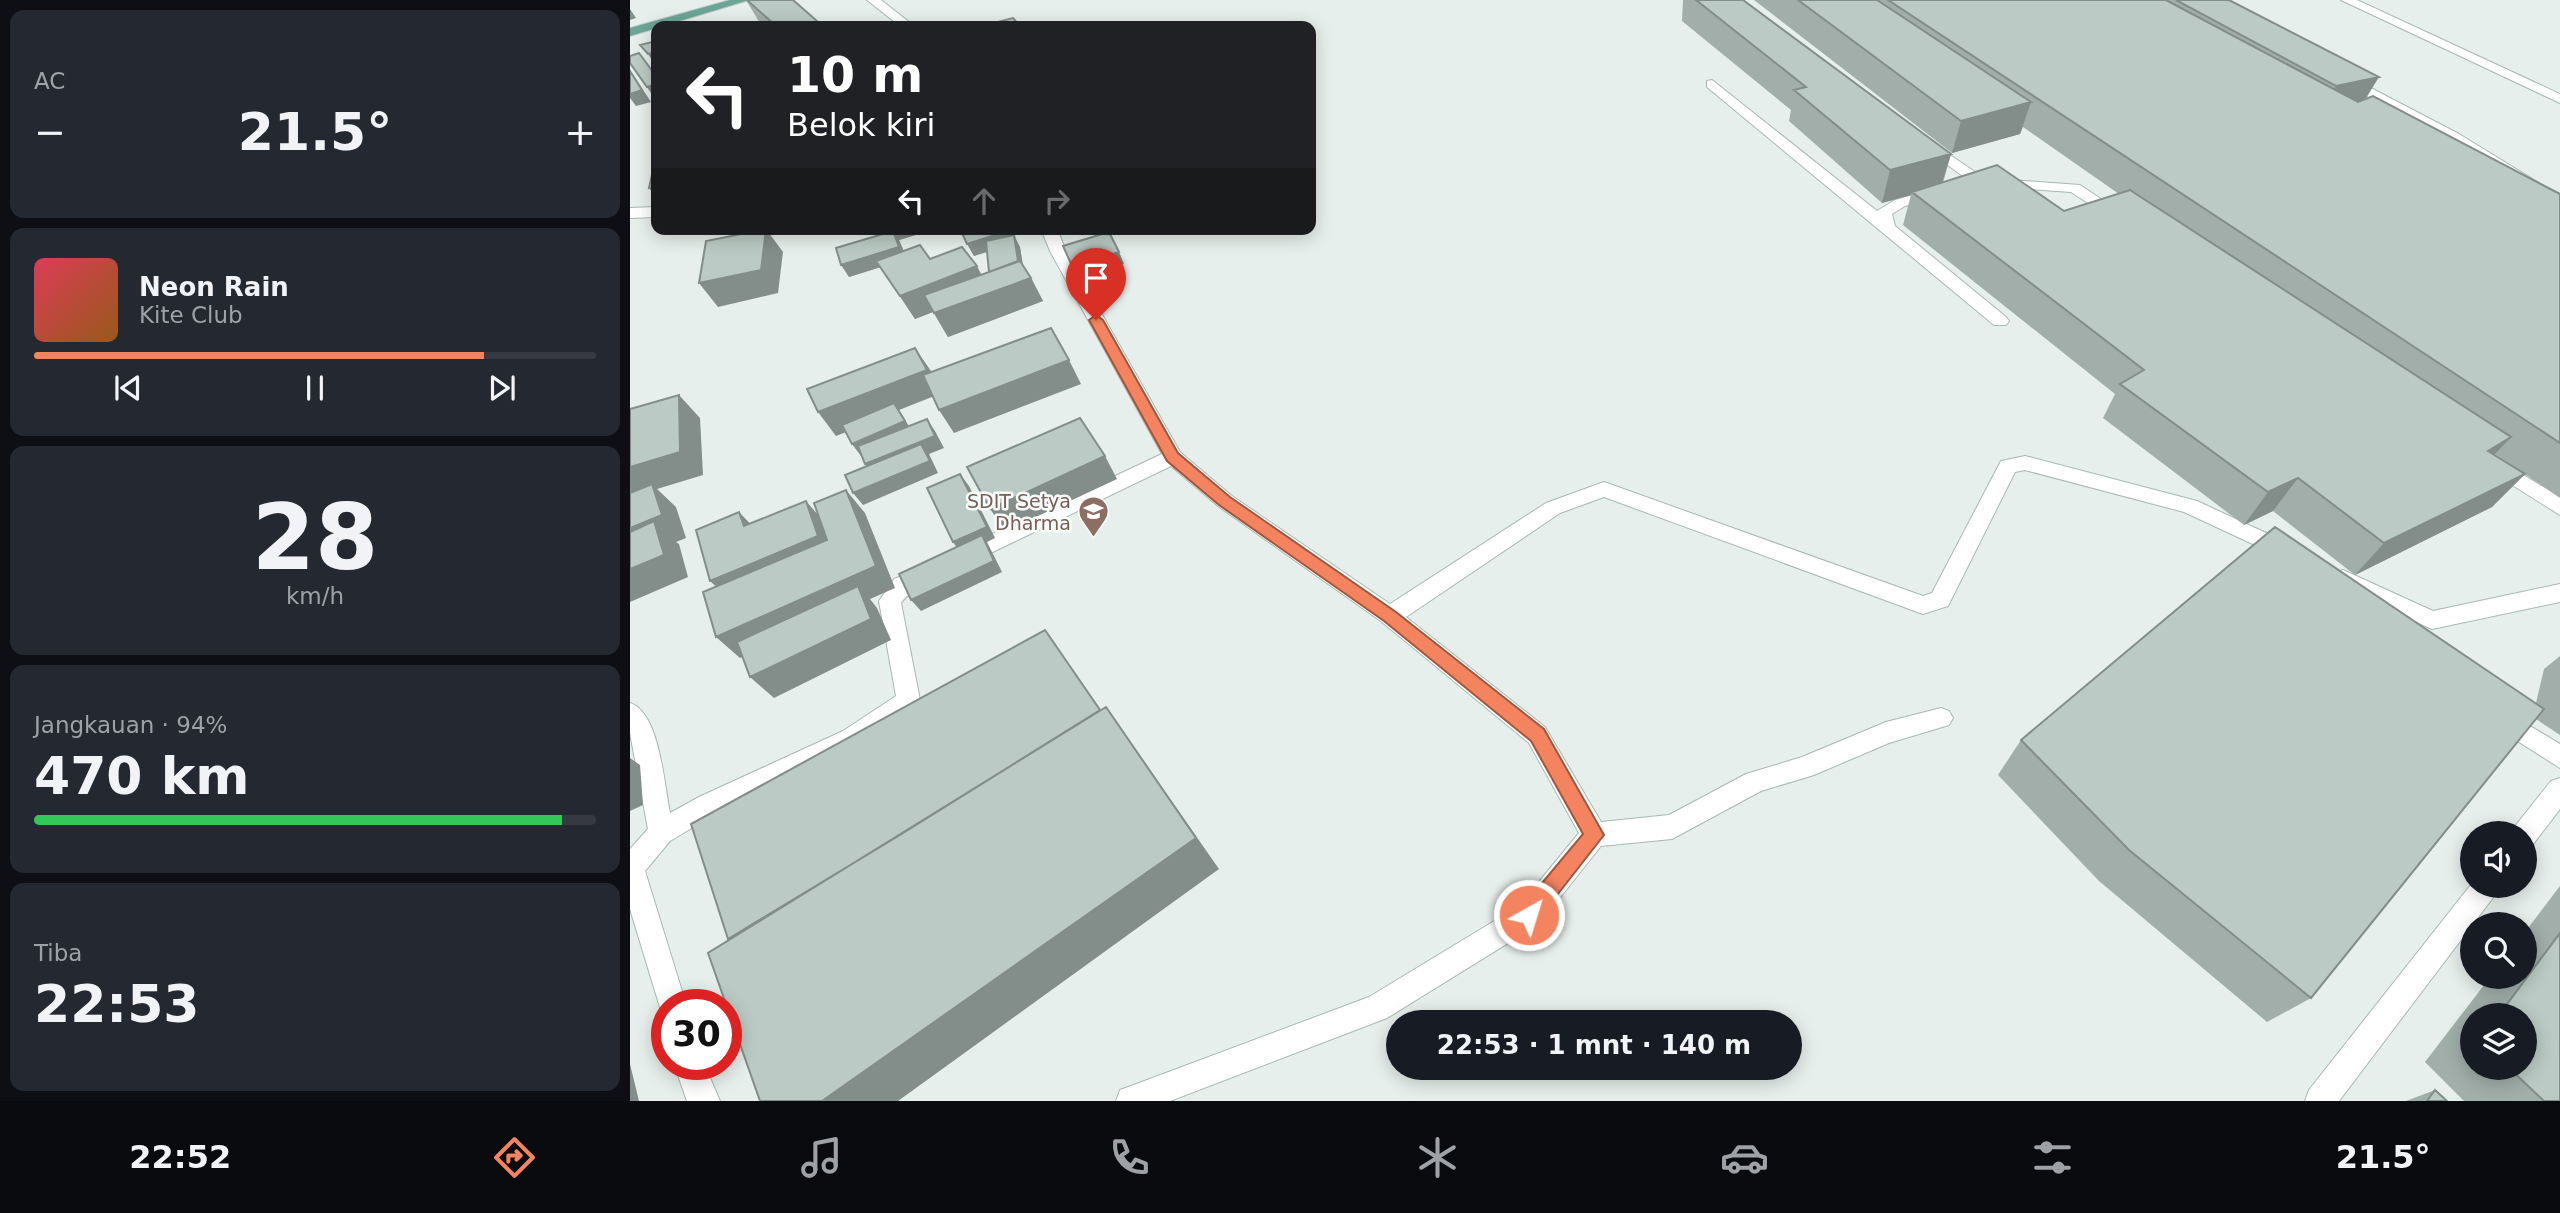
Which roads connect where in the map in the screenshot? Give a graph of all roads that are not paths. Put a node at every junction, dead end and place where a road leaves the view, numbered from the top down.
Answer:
1 (743, 0) edge
2 (873, 0) edge
3 (2347, 0) edge
4 (669, 21) edge
5 (901, 21) edge
6 (651, 26) edge
7 (630, 32) edge
8 (2332, 72) edge
9 (1712, 84) dead end
10 (2560, 99) edge
11 (1915, 134) edge
12 (1980, 182) junction
13 (2560, 203) edge
14 (651, 212) edge
15 (630, 213) edge
16 (2133, 226) edge
17 (1888, 228) junction
18 (1051, 235) edge
19 (2000, 321) dead end
20 (2479, 454) edge
21 (1173, 457) junction
22 (2560, 507) edge
23 (2299, 558) edge
24 (2323, 569) edge
25 (2560, 593) edge
26 (1390, 616) junction
27 (2479, 704) edge
28 (630, 713) edge
29 (1941, 718) dead end
30 (2560, 757) edge
31 (2560, 789) edge
32 (2535, 821) edge
33 (661, 832) junction
34 (1594, 835) junction
35 (2477, 898) edge
36 (667, 989) edge
37 (694, 1080) edge
38 (705, 1101) edge
39 (1131, 1101) edge
40 (2320, 1101) edge

1 - 4 main road
2 - 5 street
3 - 10 street
6 - 7 main road
8 - 13 street
9 - 17 street
11 - 12 street
12 - 16 street
12 - 17 street
14 - 15 street
17 - 19 street
18 - 21 street
20 - 22 street
21 - 26 street
21 - 33 street
23 - 26 street
24 - 25 street
26 - 34 street
27 - 30 street
28 - 33 street
29 - 34 street
31 - 32 street
33 - 36 street
34 - 39 street
35 - 40 street
37 - 38 street

